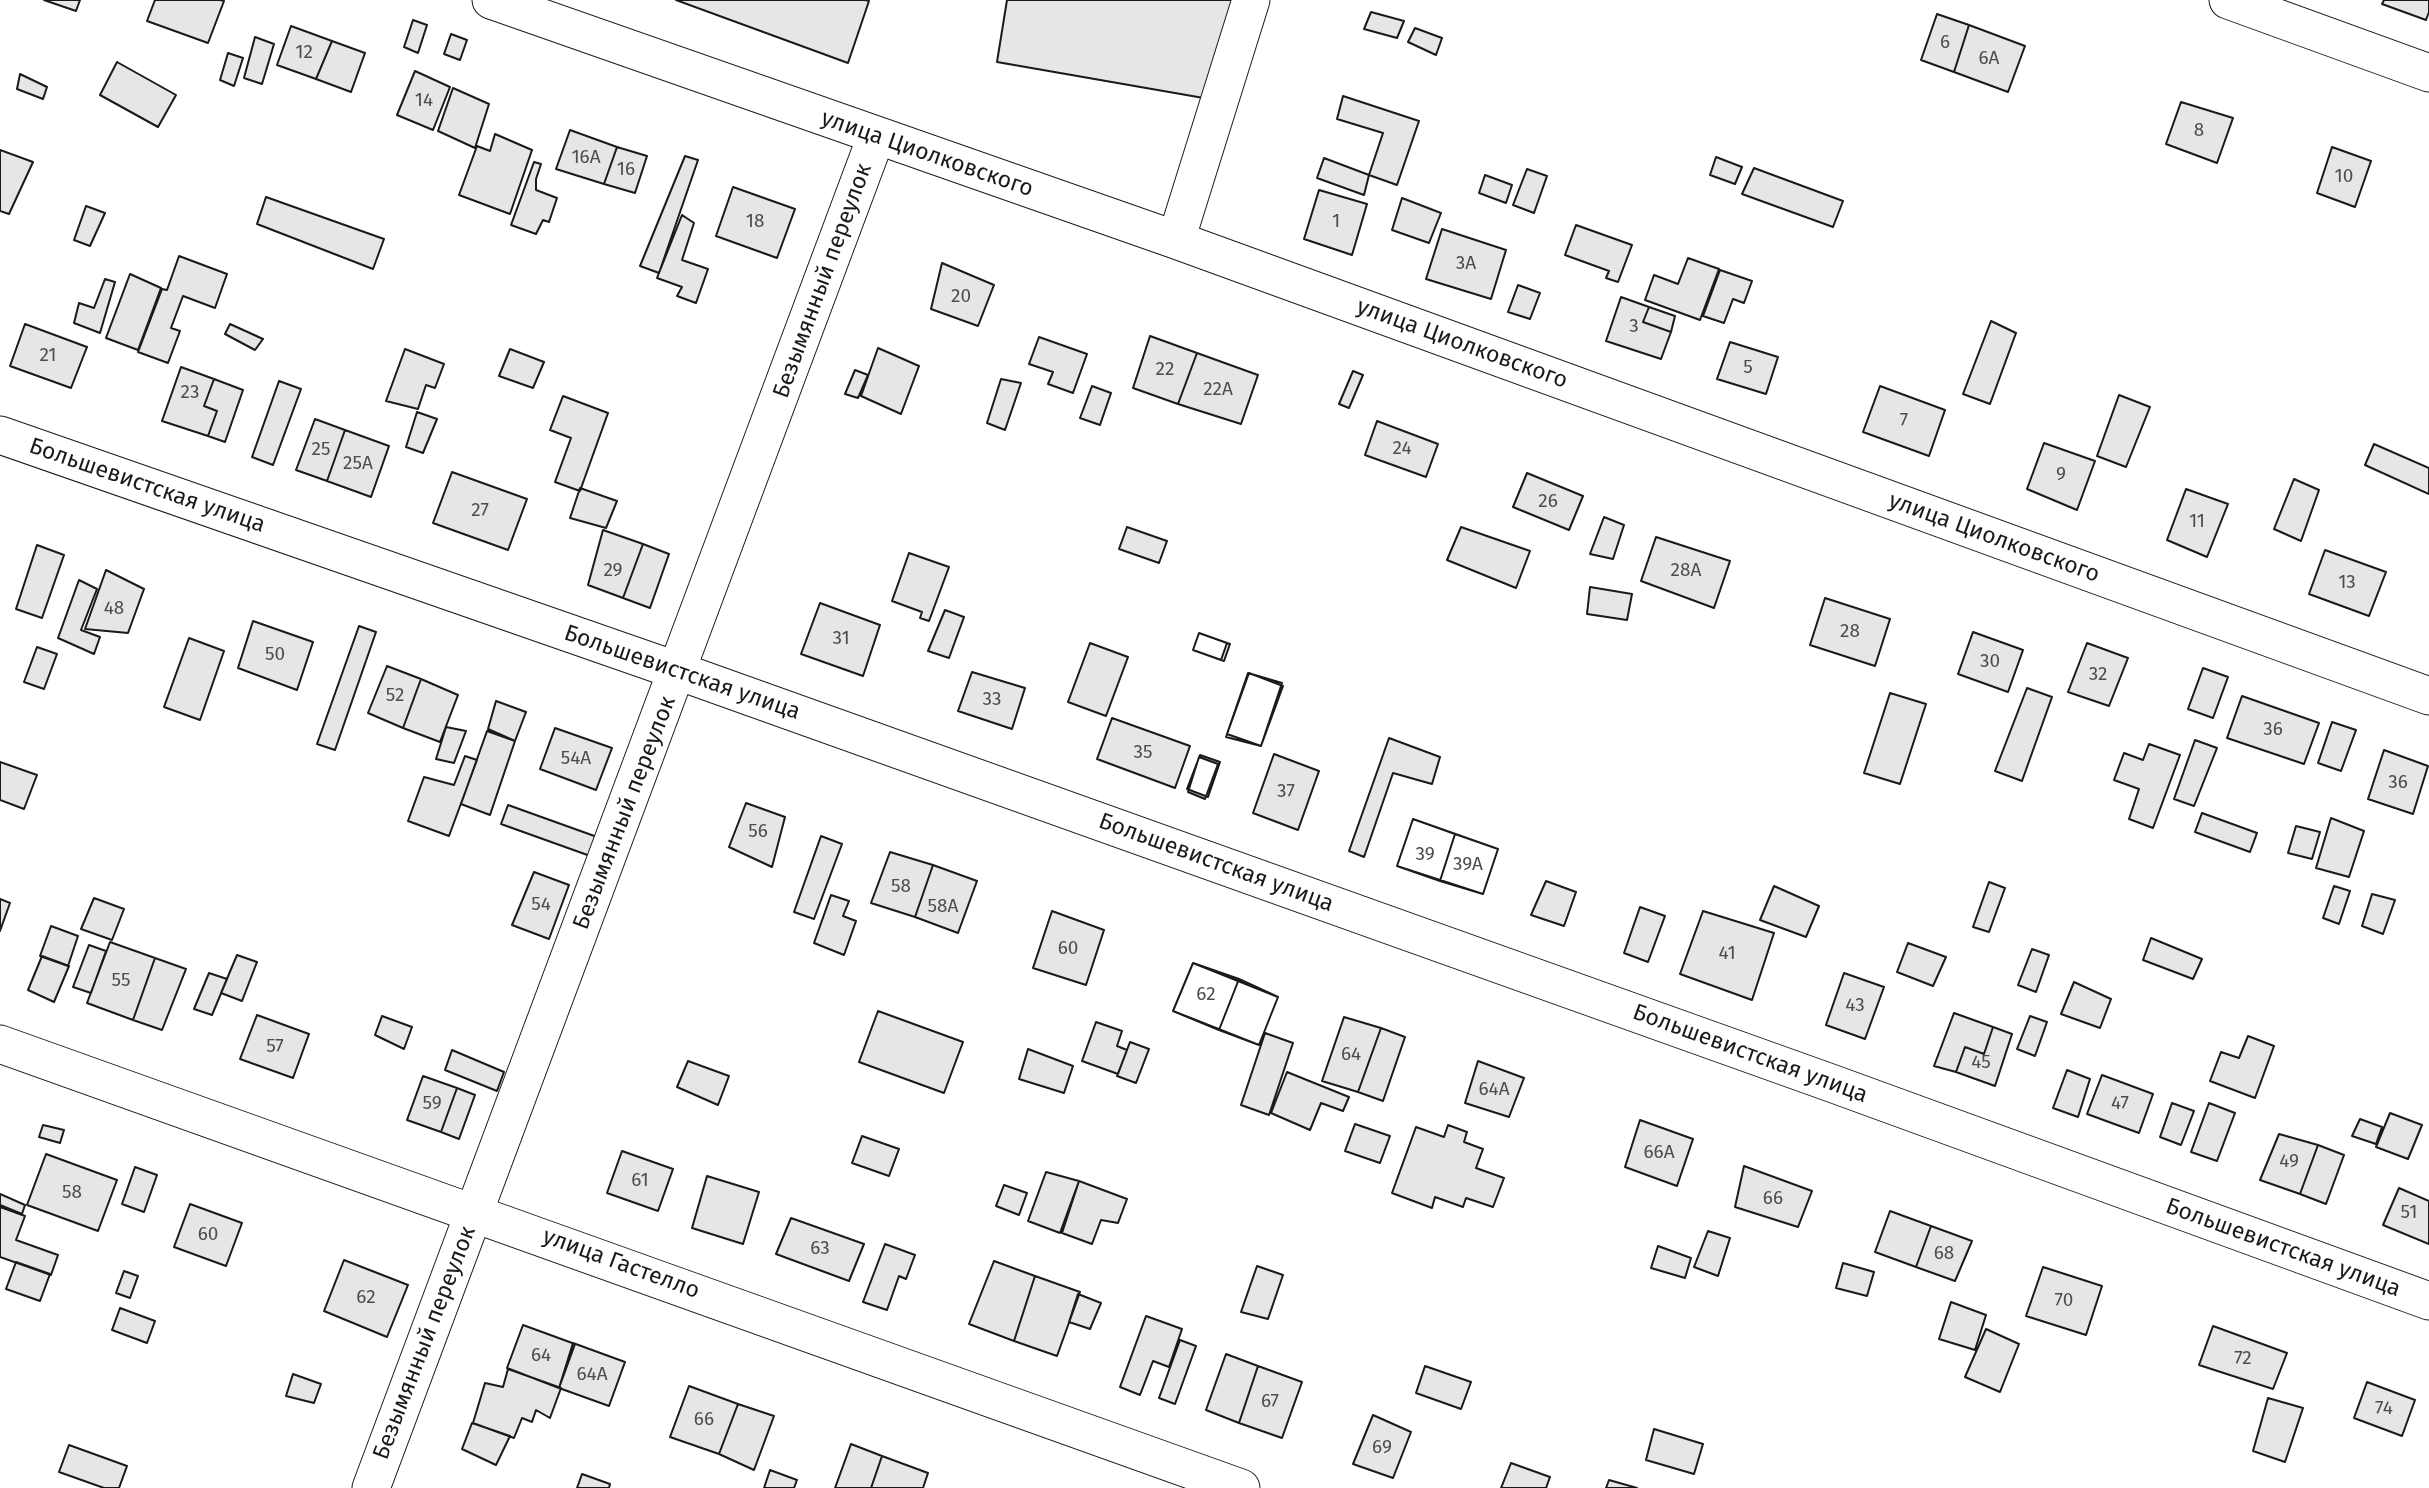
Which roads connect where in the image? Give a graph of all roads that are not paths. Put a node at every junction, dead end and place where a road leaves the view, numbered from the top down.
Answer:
1 (491, 0) edge
2 (1251, 0) edge
3 (2228, 0) edge
4 (2429, 73) edge
5 (876, 137) junction
6 (1176, 240) junction
7 (0, 435) edge
8 (678, 671) junction
9 (2429, 696) edge
10 (0, 1044) edge
11 (474, 1212) junction
12 (2429, 1301) edge
13 (371, 1488) edge
14 (1241, 1488) edge

1 - 5 street, улица Циолковского
2 - 6 street
3 - 4 street
5 - 6 street, улица Циолковского
5 - 8 street, Безымянный переулок
6 - 9 street, улица Циолковского
7 - 8 street, Большевистская улица
8 - 11 street, Безымянный переулок
8 - 12 street, Большевистская улица
10 - 11 street, улица Гастелло
11 - 13 street, Безымянный переулок
11 - 14 street, улица Гастелло

